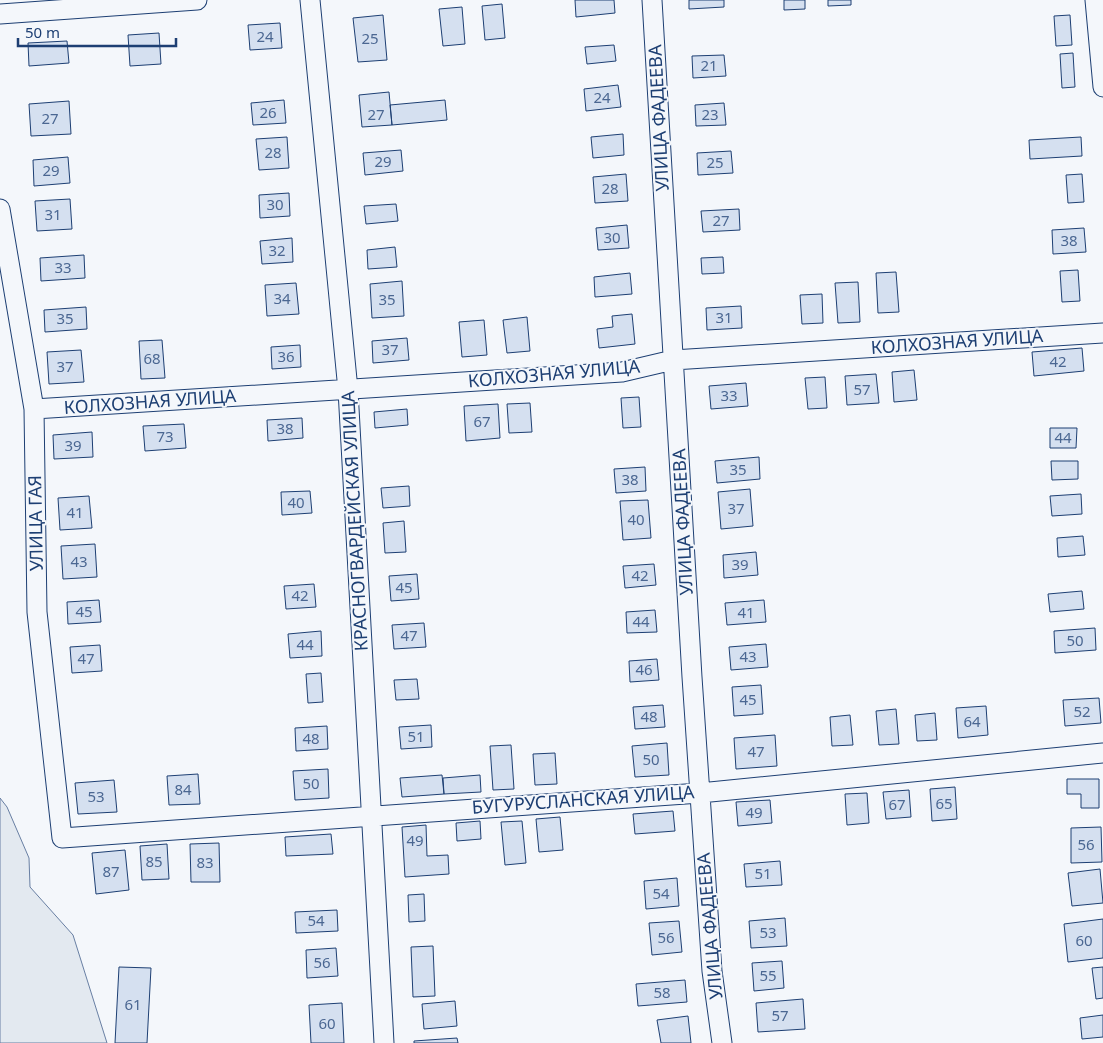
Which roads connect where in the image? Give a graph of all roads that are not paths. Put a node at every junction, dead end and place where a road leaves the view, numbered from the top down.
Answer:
1 (197, 0) edge
2 (310, 0) edge
3 (652, 0) edge
4 (1095, 0) edge
5 (0, 14) edge
6 (1103, 87) edge
7 (0, 209) edge
8 (1103, 333) edge
9 (673, 360) junction
10 (348, 390) junction
11 (34, 409) junction
12 (1103, 753) edge
13 (700, 792) junction
14 (371, 815) junction
15 (62, 838) joint
16 (384, 1043) edge
17 (722, 1043) edge

1 - 5 street
2 - 10 street, КРАСНОГВАРДЕЙСКАЯ УЛИЦА
3 - 9 street, УЛИЦА ФАДЕЕВА
4 - 6 street
7 - 11 street, УЛИЦА ГАЯ
8 - 9 street, КОЛХОЗНАЯ УЛИЦА
9 - 10 street, КОЛХОЗНАЯ УЛИЦА
9 - 13 street, УЛИЦА ФАДЕЕВА
10 - 11 street, КОЛХОЗНАЯ УЛИЦА
10 - 14 street, КРАСНОГВАРДЕЙСКАЯ УЛИЦА
11 - 15 street, УЛИЦА ГАЯ
12 - 13 street, БУГУРУСЛАНСКАЯ УЛИЦА
13 - 14 street, БУГУРУСЛАНСКАЯ УЛИЦА
13 - 17 street, УЛИЦА ФАДЕЕВА
14 - 15 street, БУГУРУСЛАНСКАЯ УЛИЦА
14 - 16 street, КРАСНОГВАРДЕЙСКАЯ УЛИЦА

